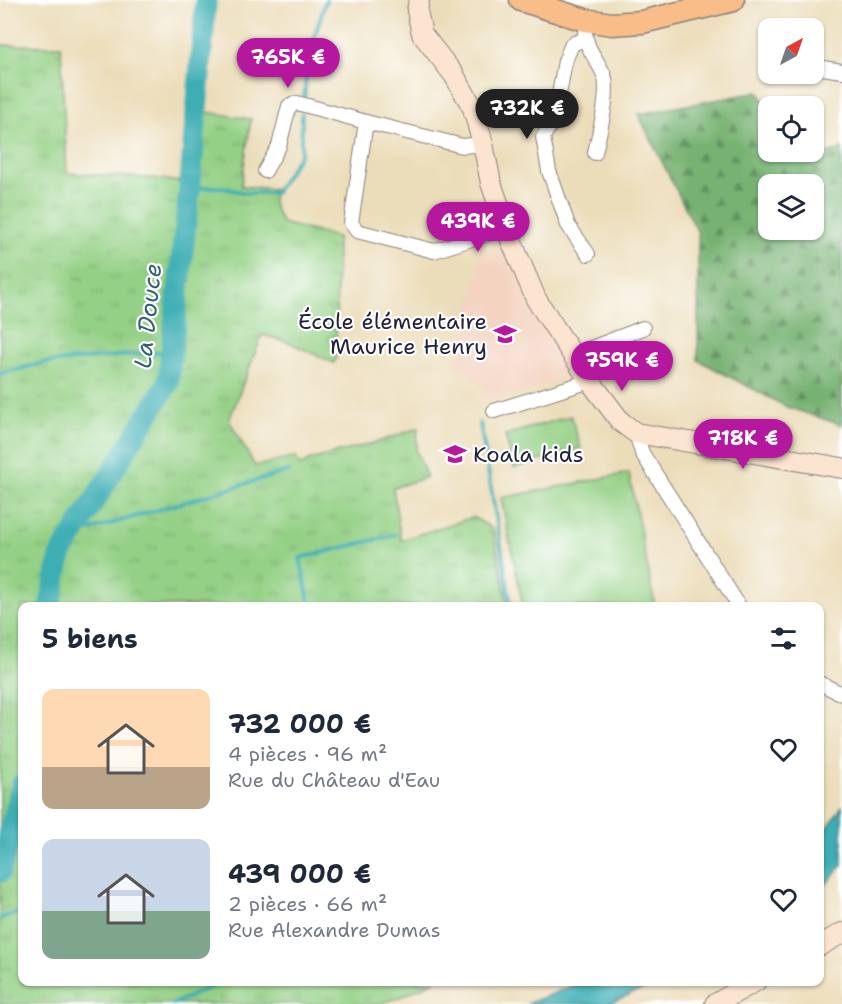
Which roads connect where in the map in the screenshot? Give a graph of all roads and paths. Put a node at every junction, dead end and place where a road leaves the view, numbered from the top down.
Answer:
1 (419, 0) edge
2 (521, 0) edge
3 (733, 0) edge
4 (585, 29) junction
5 (824, 68) edge
6 (842, 71) edge
7 (366, 122) junction
8 (483, 144) junction
9 (595, 153) dead end
10 (265, 171) dead end
11 (506, 228) junction
12 (588, 254) dead end
13 (643, 328) dead end
14 (573, 355) junction
15 (590, 381) junction
16 (494, 411) dead end
17 (643, 435) junction
18 (842, 468) edge
19 (736, 602) edge
20 (824, 685) edge
21 (842, 694) edge
22 (842, 933) edge
23 (824, 943) edge
24 (747, 986) edge
25 (715, 1004) edge

1 - 8 street
2 - 4 main road
3 - 4 main road
4 - 9 street
4 - 12 street
5 - 6 street
7 - 8 street
7 - 10 street
7 - 11 street
8 - 11 street
11 - 14 street
13 - 14 street
14 - 15 street
15 - 16 street
15 - 17 street
17 - 18 street
17 - 19 street
20 - 21 street
22 - 23 street
24 - 25 street

